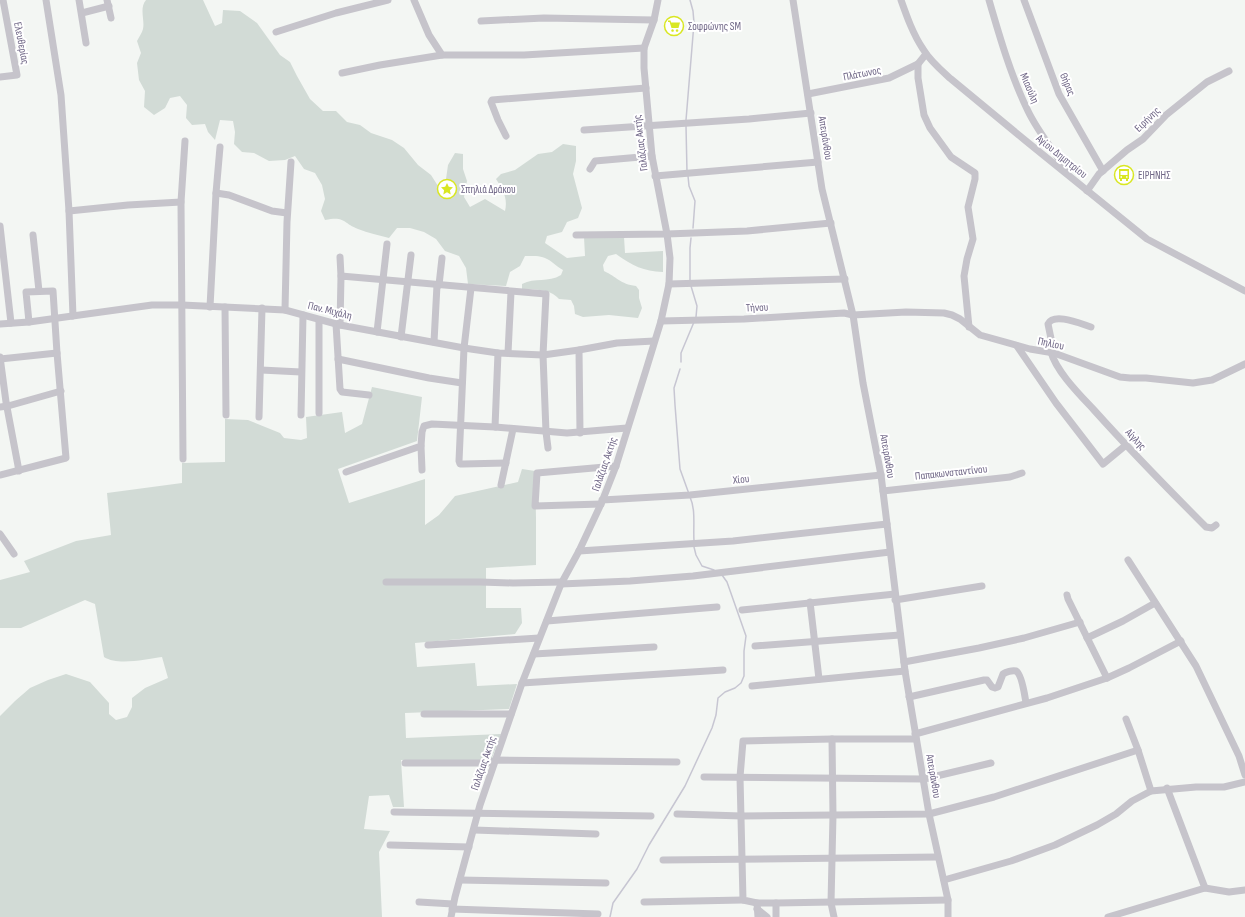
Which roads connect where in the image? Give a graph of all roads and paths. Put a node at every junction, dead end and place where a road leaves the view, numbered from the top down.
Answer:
1 (3, 0) edge
2 (46, 0) edge
3 (79, 0) edge
4 (388, 0) edge
5 (414, 0) edge
6 (658, 0) edge
7 (793, 0) edge
8 (901, 0) edge
9 (989, 0) edge
10 (1024, 0) edge
11 (108, 3) edge
12 (82, 13) junction
13 (111, 18) dead end
14 (654, 20) junction
15 (482, 21) dead end
16 (4, 23) edge
17 (276, 32) dead end
18 (86, 43) dead end
19 (644, 48) junction
20 (926, 54) junction
21 (442, 55) junction
22 (918, 64) junction
23 (1229, 71) dead end
24 (342, 73) dead end
25 (0, 77) edge
26 (646, 88) junction
27 (808, 94) junction
28 (811, 113) junction
29 (648, 125) junction
30 (584, 130) dead end
31 (506, 136) dead end
32 (185, 141) dead end
33 (220, 147) dead end
34 (652, 156) junction
35 (291, 162) dead end
36 (818, 162) junction
37 (590, 169) dead end
38 (1103, 171) junction
39 (655, 176) junction
40 (1070, 176) junction
41 (1087, 191) junction
42 (216, 193) junction
43 (181, 202) junction
44 (69, 211) junction
45 (287, 213) junction
46 (831, 223) junction
47 (0, 226) edge
48 (667, 234) junction
49 (33, 235) dead end
50 (576, 235) dead end
51 (387, 244) dead end
52 (410, 255) dead end
53 (340, 257) dead end
54 (442, 258) dead end
55 (341, 276) junction
56 (845, 279) junction
57 (383, 280) junction
58 (408, 281) junction
59 (669, 284) junction
60 (1245, 284) edge
61 (438, 285) junction
62 (471, 288) junction
63 (1242, 290) edge
64 (39, 291) junction
65 (511, 292) junction
66 (182, 305) junction
67 (210, 306) junction
68 (225, 307) junction
69 (262, 308) junction
70 (285, 310) junction
71 (303, 315) junction
72 (853, 315) junction
73 (73, 316) junction
74 (55, 319) junction
75 (319, 320) junction
76 (661, 321) junction
77 (29, 322) junction
78 (0, 324) edge
79 (11, 324) junction
80 (338, 325) junction
81 (969, 326) junction
82 (1091, 327) dead end
83 (377, 332) junction
84 (401, 337) junction
85 (654, 341) junction
86 (434, 342) junction
87 (1017, 346) junction
88 (464, 348) junction
89 (579, 350) junction
90 (1052, 352) junction
91 (57, 353) junction
92 (498, 353) junction
93 (508, 354) junction
94 (544, 355) junction
95 (0, 358) edge
96 (338, 359) junction
97 (1245, 364) edge
98 (260, 370) junction
99 (301, 372) junction
100 (462, 383) junction
101 (61, 391) junction
102 (369, 396) dead end
103 (4, 406) edge
104 (320, 413) dead end
105 (226, 415) dead end
106 (301, 415) dead end
107 (259, 417) dead end
108 (460, 426) junction
109 (495, 427) junction
110 (627, 428) junction
111 (513, 429) junction
112 (546, 432) junction
113 (580, 433) junction
114 (1126, 445) junction
115 (421, 446) junction
116 (548, 448) dead end
117 (183, 458) dead end
118 (506, 463) junction
119 (616, 466) junction
120 (422, 470) dead end
121 (19, 471) junction
122 (346, 472) dead end
123 (1022, 473) dead end
124 (0, 475) edge
125 (881, 475) junction
126 (502, 485) dead end
127 (883, 491) junction
128 (602, 502) junction
129 (887, 524) junction
130 (1216, 525) dead end
131 (0, 534) edge
132 (579, 551) junction
133 (890, 552) junction
134 (14, 554) dead end
135 (1128, 560) dead end
136 (386, 582) dead end
137 (561, 583) junction
138 (982, 586) dead end
139 (1067, 595) dead end
140 (895, 597) junction
141 (810, 602) junction
142 (1155, 602) junction
143 (717, 607) dead end
144 (742, 610) dead end
145 (547, 621) junction
146 (1080, 622) junction
147 (900, 635) junction
148 (539, 638) junction
149 (1087, 638) junction
150 (814, 641) junction
151 (1181, 641) junction
152 (428, 645) dead end
153 (755, 646) dead end
154 (654, 647) dead end
155 (534, 654) junction
156 (904, 662) junction
157 (723, 670) dead end
158 (905, 671) junction
159 (819, 678) junction
160 (1107, 678) junction
161 (522, 683) junction
162 (752, 686) dead end
163 (909, 697) junction
164 (1026, 703) junction
165 (424, 714) dead end
166 (511, 714) junction
167 (1126, 719) dead end
168 (916, 737) junction
169 (832, 739) junction
170 (1138, 750) junction
171 (496, 760) junction
172 (677, 762) dead end
173 (405, 763) dead end
174 (991, 763) dead end
175 (1245, 775) edge
176 (704, 777) dead end
177 (740, 777) junction
178 (832, 778) junction
179 (924, 779) junction
180 (1245, 782) edge
181 (1167, 788) junction
182 (1151, 791) junction
183 (394, 812) dead end
184 (478, 812) junction
185 (676, 814) dead end
186 (929, 814) junction
187 (833, 815) junction
188 (651, 816) dead end
189 (742, 816) junction
190 (474, 830) junction
191 (596, 834) dead end
192 (390, 845) dead end
193 (469, 847) junction
194 (938, 857) junction
195 (742, 858) junction
196 (832, 859) junction
197 (663, 860) dead end
198 (460, 880) junction
199 (944, 880) junction
200 (606, 883) dead end
201 (1205, 888) junction
202 (1245, 890) edge
203 (743, 900) junction
204 (948, 900) junction
205 (419, 902) dead end
206 (644, 902) dead end
207 (776, 903) junction
208 (832, 903) junction
209 (453, 906) junction
210 (757, 910) edge
211 (598, 914) dead end
212 (451, 917) edge
213 (767, 917) edge
214 (776, 917) edge
215 (834, 917) edge
216 (948, 917) edge
217 (1108, 917) edge

1 - 16 street, Ελευθερίας
2 - 44 street
3 - 12 street
4 - 17 street
5 - 21 street
6 - 14 street, Γαλάζιας Ακτής
7 - 27 street, Απειράνθου
8 - 20 street, Αγίου Δημητρίου
9 - 40 street, Μιαούλη
10 - 38 street, Θήρας
11 - 12 street
11 - 13 street
12 - 18 street
14 - 15 street
14 - 19 street, Γαλάζιας Ακτής
16 - 25 street, Ελευθερίας
19 - 21 street
19 - 26 street, Γαλάζιας Ακτής
20 - 22 street
20 - 40 street, Αγίου Δημητρίου
21 - 24 street
22 - 27 street, Πλάτωνος
22 - 81 street
23 - 38 street, Ειρήνης
26 - 29 street, Γαλάζιας Ακτής
26 - 31 street
27 - 28 street, Απειράνθου
28 - 29 street
28 - 36 street, Απειράνθου
29 - 30 street
29 - 34 street, Γαλάζιας Ακτής
32 - 43 street
33 - 42 street
34 - 37 street
34 - 39 street, Γαλάζιας Ακτής
35 - 45 street
36 - 39 street
36 - 46 street, Απειράνθου
38 - 41 street, Ειρήνης
39 - 48 street, Γαλάζιας Ακτής
40 - 41 street, Αγίου Δημητρίου
41 - 63 street, Αγίου Δημητρίου
42 - 45 street
42 - 67 street
43 - 44 street
43 - 66 street
44 - 73 street
45 - 70 street
46 - 48 street
46 - 56 street, Απειράνθου
47 - 79 street
48 - 50 street
48 - 59 street, Γαλάζιας Ακτής
49 - 64 street
51 - 57 street
52 - 58 street
53 - 55 street
54 - 61 street
55 - 57 street
55 - 80 street
56 - 59 street
56 - 72 street, Απειράνθου
57 - 58 street
57 - 83 street
58 - 61 street
58 - 84 street
59 - 76 street, Γαλάζιας Ακτής
60 - 63 street
61 - 62 street
61 - 86 street
62 - 65 street
62 - 88 street
64 - 74 street
64 - 77 street
65 - 93 street
65 - 94 street
66 - 67 street, Παν. Μιχάλη
66 - 73 street, Παν. Μιχάλη
66 - 117 street
67 - 68 street, Παν. Μιχάλη
68 - 69 street, Παν. Μιχάλη
68 - 105 street
69 - 70 street, Παν. Μιχάλη
69 - 98 street
70 - 71 street, Παν. Μιχάλη
71 - 75 street, Παν. Μιχάλη
71 - 99 street
72 - 76 street, Τήνου
72 - 81 street, Πηλίου
72 - 125 street, Απειράνθου
73 - 74 street, Παν. Μιχάλη
74 - 77 street, Παν. Μιχάλη
74 - 91 street
75 - 80 street, Παν. Μιχάλη
75 - 104 street
76 - 85 street, Γαλάζιας Ακτής
77 - 79 street, Παν. Μιχάλη
78 - 79 street, Παν. Μιχάλη
80 - 83 street, Παν. Μιχάλη
80 - 96 street
81 - 87 street, Πηλίου
82 - 90 street, Αίγλης
83 - 84 street, Παν. Μιχάλη
84 - 86 street, Παν. Μιχάλη
85 - 89 street, Παν. Μιχάλη
85 - 110 street, Γαλάζιας Ακτής
86 - 88 street, Παν. Μιχάλη
87 - 90 street, Πηλίου
87 - 114 street
88 - 92 street, Παν. Μιχάλη
88 - 100 street
89 - 94 street, Παν. Μιχάλη
89 - 113 street
90 - 97 street, Πηλίου
90 - 114 street, Αίγλης
91 - 95 street
91 - 101 street
92 - 93 street, Παν. Μιχάλη
92 - 109 street
93 - 94 street, Παν. Μιχάλη
94 - 112 street
95 - 103 street
96 - 100 street
96 - 102 street
98 - 99 street
98 - 107 street
99 - 106 street
100 - 108 street
101 - 103 street
101 - 121 street
103 - 121 street
108 - 109 street
108 - 115 street
108 - 118 street
109 - 111 street
110 - 113 street
110 - 119 street, Γαλάζιας Ακτής
111 - 112 street
111 - 118 street
112 - 113 street
112 - 116 street
114 - 130 street, Αίγλης
115 - 120 street
115 - 122 street
118 - 126 street
119 - 128 street, Γαλάζιας Ακτής
119 - 128 street, Χίου
121 - 124 street
123 - 127 street, Παπακωνσταντίνου
125 - 127 street, Απειράνθου
125 - 128 street, Χίου
127 - 129 street, Απειράνθου
128 - 132 street, Γαλάζιας Ακτής
129 - 132 street
129 - 133 street, Απειράνθου
131 - 134 street
132 - 137 street, Γαλάζιας Ακτής
133 - 137 street
133 - 140 street, Απειράνθου
135 - 142 street
136 - 137 street
137 - 145 street, Γαλάζιας Ακτής
138 - 140 street
139 - 146 street
140 - 141 street
140 - 147 street, Απειράνθου
141 - 144 street
141 - 150 street
142 - 149 street
142 - 151 street
143 - 145 street
145 - 148 street, Γαλάζιας Ακτής
146 - 149 street
146 - 156 street
147 - 150 street
147 - 156 street, Απειράνθου
148 - 152 street
148 - 155 street, Γαλάζιας Ακτής
149 - 160 street
150 - 153 street
150 - 159 street
151 - 160 street
151 - 175 street
154 - 155 street
155 - 161 street, Γαλάζιας Ακτής
156 - 158 street, Απειράνθου
157 - 161 street
158 - 159 street
158 - 163 street, Απειράνθου
159 - 162 street
160 - 164 street
161 - 166 street, Γαλάζιας Ακτής
163 - 164 street
163 - 168 street, Απειράνθου
164 - 168 street
165 - 166 street
166 - 171 street, Γαλάζιας Ακτής
167 - 170 street
168 - 169 street
168 - 179 street, Απειράνθου
169 - 177 street
169 - 178 street
170 - 182 street
170 - 186 street
171 - 172 street
171 - 173 street
171 - 184 street, Γαλάζιας Ακτής
174 - 179 street
176 - 177 street
177 - 178 street
177 - 189 street
178 - 179 street
178 - 187 street
179 - 186 street, Απειράνθου
180 - 181 street
181 - 182 street
181 - 201 street
182 - 199 street
183 - 184 street
184 - 188 street
184 - 190 street, Γαλάζιας Ακτής
185 - 189 street
186 - 187 street
186 - 194 street, Απειράνθου
187 - 189 street
187 - 196 street
189 - 195 street
190 - 191 street
190 - 193 street, Γαλάζιας Ακτής
192 - 193 street
193 - 198 street, Γαλάζιας Ακτής
194 - 196 street
194 - 199 street, Απειράνθου
195 - 196 street
195 - 197 street
195 - 203 street
196 - 208 street
198 - 200 street
198 - 209 street, Γαλάζιας Ακτής
199 - 204 street, Απειράνθου
201 - 202 street
201 - 217 street
203 - 206 street
203 - 210 street
204 - 208 street
204 - 216 street, Απειράνθου
205 - 209 street
207 - 208 street
207 - 210 street
207 - 214 street
208 - 215 street
209 - 211 street
209 - 212 street, Γαλάζιας Ακτής
210 - 213 street

